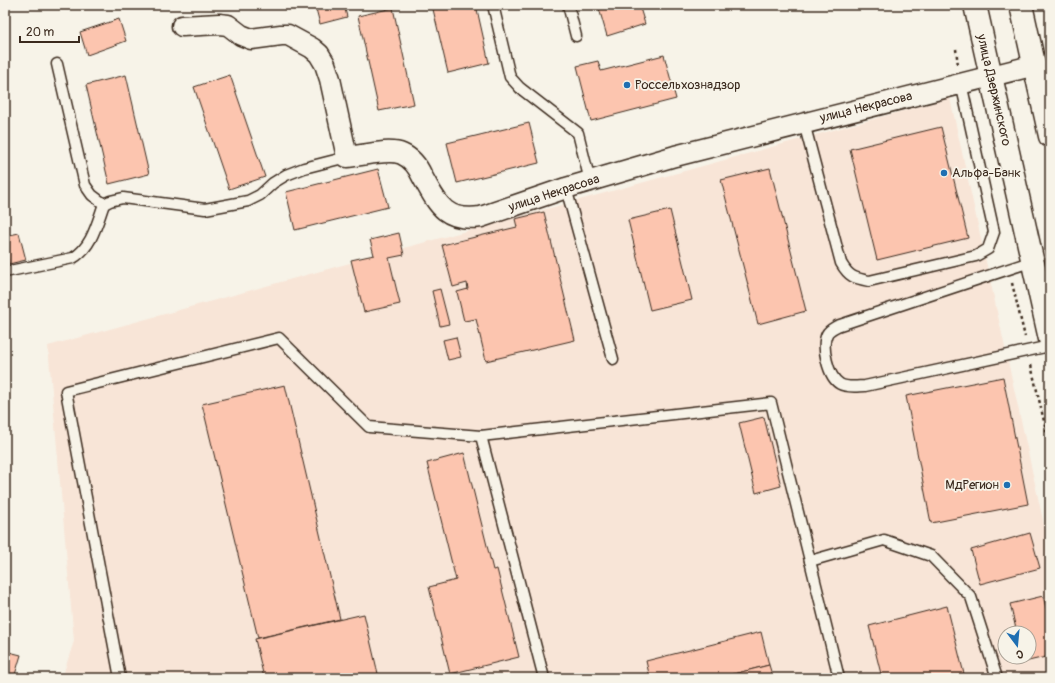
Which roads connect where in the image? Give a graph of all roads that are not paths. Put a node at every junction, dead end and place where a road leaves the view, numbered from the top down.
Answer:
1 (493, 5) edge
2 (568, 5) edge
3 (975, 5) edge
4 (1022, 5) edge
5 (182, 26) dead end
6 (576, 36) dead end
7 (57, 64) dead end
8 (1035, 65) junction
9 (991, 76) junction
10 (961, 83) junction
11 (804, 123) junction
12 (1050, 136) edge
13 (347, 157) junction
14 (590, 181) junction
15 (566, 188) junction
16 (104, 204) junction
17 (1033, 261) junction
18 (5, 272) edge
19 (1050, 339) edge
20 (1050, 346) edge
21 (613, 359) dead end
22 (481, 436) junction
23 (810, 561) junction
24 (120, 678) edge
25 (544, 678) edge
26 (839, 678) edge
27 (997, 678) edge

1 - 14 lane
2 - 6 lane
3 - 9 main road, улица Дзержинского
4 - 8 main road
5 - 13 street
7 - 16 lane
8 - 9 street, улица Некрасова
8 - 12 main road
9 - 10 street, улица Некрасова
9 - 17 main road, улица Дзержинского
10 - 11 street, улица Некрасова
10 - 11 lane
11 - 14 street, улица Некрасова
13 - 15 street, улица Некрасова
13 - 16 lane
14 - 15 street, улица Некрасова
15 - 21 lane
16 - 18 lane
17 - 19 main road, улица Дзержинского
17 - 20 lane
22 - 23 lane
22 - 24 lane
22 - 25 lane
23 - 26 lane
23 - 27 lane

